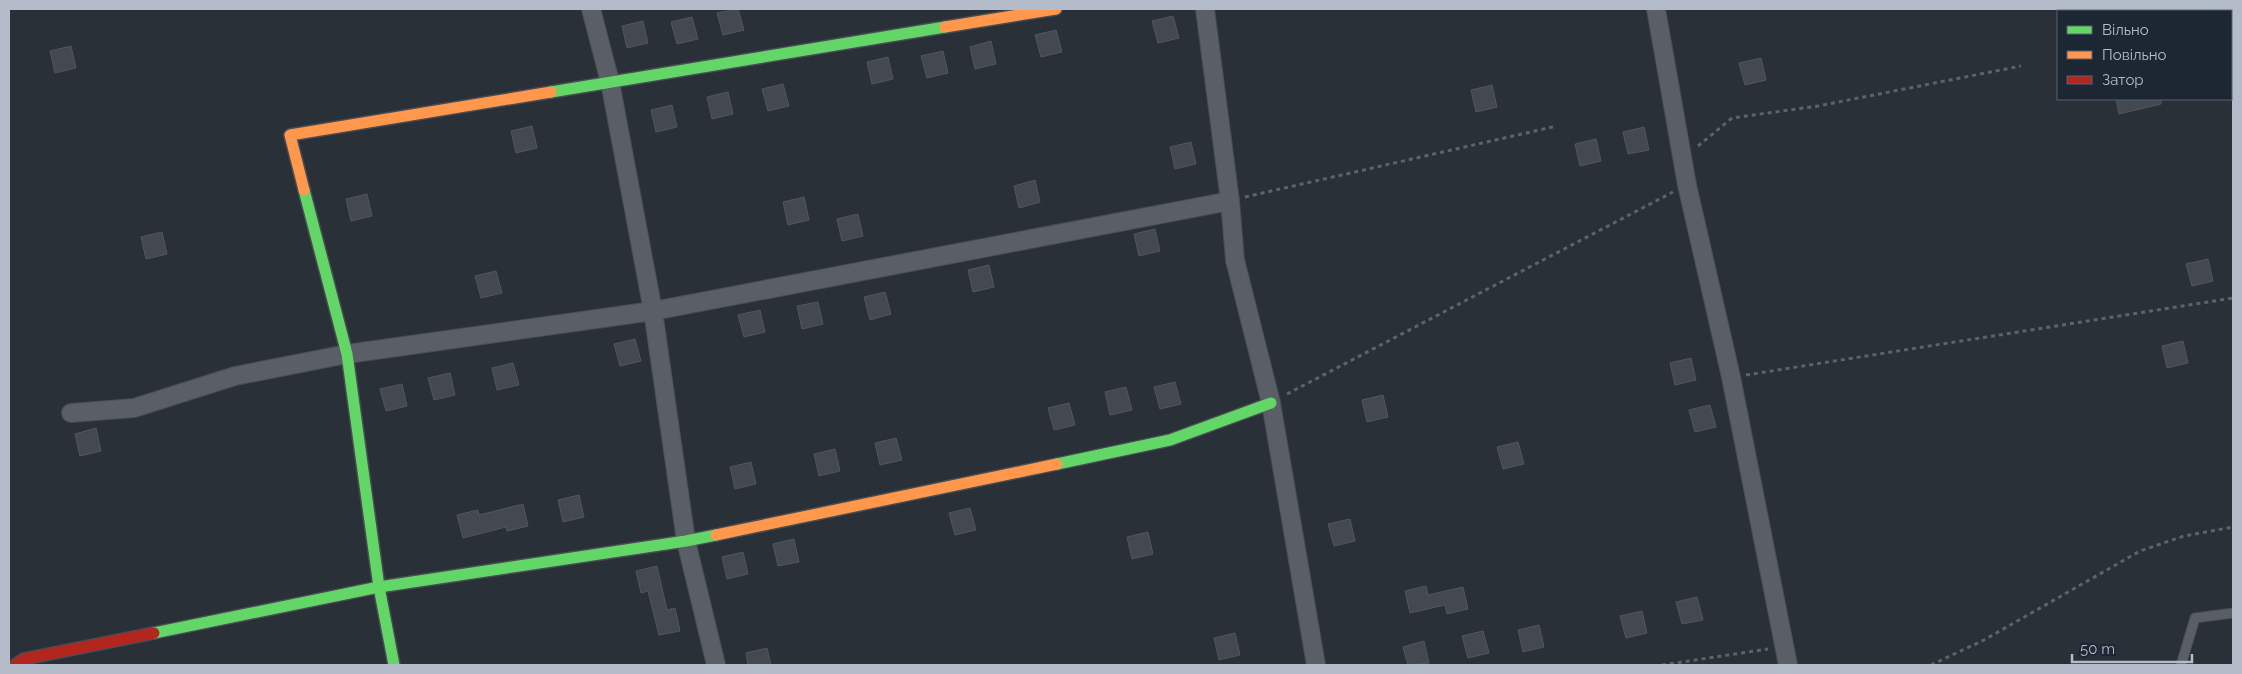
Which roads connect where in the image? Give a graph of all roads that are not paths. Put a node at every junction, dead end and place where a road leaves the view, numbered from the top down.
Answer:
1 (591, 9) edge
2 (1056, 9) edge
3 (1205, 9) edge
4 (1656, 9) edge
5 (610, 82) junction
6 (1230, 201) junction
7 (653, 311) junction
8 (346, 354) junction
9 (1271, 403) junction
10 (71, 413) dead end
11 (686, 541) junction
12 (379, 587) junction
13 (2233, 613) edge
14 (15, 665) edge
15 (394, 665) edge
16 (716, 665) edge
17 (1316, 665) edge
18 (1788, 665) edge
19 (2181, 665) edge

1 - 5 street
2 - 5 street
3 - 6 street
4 - 18 street
5 - 7 street
5 - 8 street
6 - 7 street
6 - 9 street
7 - 8 street
7 - 11 street
8 - 10 street
8 - 12 street
9 - 11 street
9 - 17 street
11 - 12 street
11 - 16 street
12 - 14 street
12 - 15 street
13 - 19 lane

